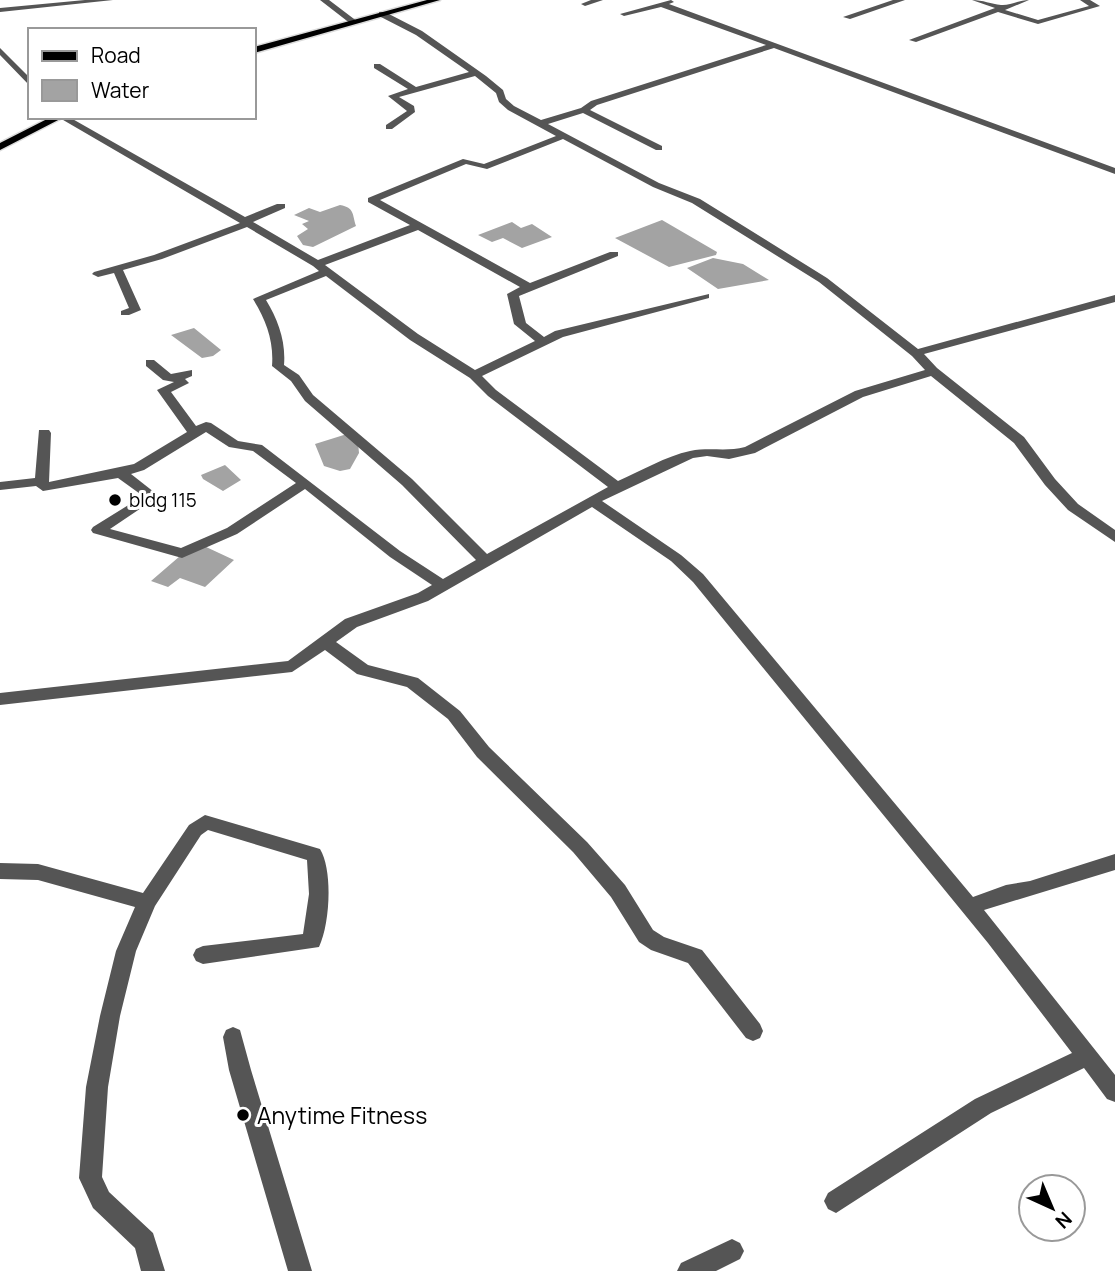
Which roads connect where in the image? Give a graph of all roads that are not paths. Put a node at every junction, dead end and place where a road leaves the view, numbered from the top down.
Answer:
1 (109, 0) edge
2 (324, 0) edge
3 (436, 0) edge
4 (599, 0) edge
5 (675, 0) edge
6 (976, 0) edge
7 (1025, 0) edge
8 (1084, 0) edge
9 (893, 1) edge
10 (585, 4) dead end
11 (661, 5) junction
12 (1000, 9) junction
13 (0, 10) edge
14 (382, 14) junction
15 (624, 14) dead end
16 (847, 17) dead end
17 (354, 22) junction
18 (913, 40) dead end
19 (773, 46) junction
20 (256, 49) edge
21 (1, 53) edge
22 (377, 66) dead end
23 (476, 73) junction
24 (28, 81) edge
25 (414, 89) junction
26 (584, 110) junction
27 (56, 119) edge
28 (64, 119) edge
29 (539, 124) junction
30 (389, 127) dead end
31 (563, 136) junction
32 (0, 147) edge
33 (659, 148) dead end
34 (1115, 171) edge
35 (281, 206) dead end
36 (246, 222) junction
37 (418, 226) junction
38 (614, 254) dead end
39 (117, 268) junction
40 (321, 268) junction
41 (98, 274) dead end
42 (528, 287) junction
43 (705, 296) dead end
44 (1115, 298) edge
45 (124, 313) dead end
46 (542, 341) junction
47 (916, 353) junction
48 (150, 363) dead end
49 (933, 370) junction
50 (474, 375) junction
51 (44, 433) dead end
52 (195, 434) junction
53 (121, 473) junction
54 (42, 481) junction
55 (305, 483) junction
56 (0, 486) edge
57 (617, 487) junction
58 (592, 501) junction
59 (1115, 537) edge
60 (485, 560) junction
61 (442, 584) junction
62 (326, 643) junction
63 (0, 699) edge
64 (1115, 862) edge
65 (0, 871) edge
66 (147, 902) junction
67 (969, 906) junction
68 (203, 955) dead end
69 (753, 1031) dead end
70 (233, 1037) dead end
71 (1087, 1056) junction
72 (1115, 1091) edge
73 (836, 1200) dead end
74 (732, 1251) dead end
75 (153, 1271) edge
76 (300, 1271) edge
77 (690, 1271) edge

1 - 13 street
2 - 17 street
3 - 14 main road
4 - 10 street
5 - 11 street
6 - 12 street
7 - 12 street
8 - 12 street
9 - 16 street
11 - 15 street
11 - 19 street
12 - 18 street
14 - 17 main road
14 - 23 street
17 - 20 main road
19 - 26 street
19 - 34 street
21 - 24 street
22 - 25 street
23 - 25 street
23 - 29 street
25 - 30 street
26 - 29 street
26 - 33 street
27 - 32 main road
28 - 36 street
29 - 31 street
31 - 37 street
31 - 47 street
35 - 36 street
36 - 39 street
36 - 40 street
37 - 40 street
37 - 42 street
38 - 42 street
39 - 41 street
39 - 45 street
40 - 50 street
40 - 60 street
42 - 46 street
43 - 46 street
44 - 47 street
46 - 50 street
47 - 49 street
48 - 52 street
49 - 57 street
49 - 59 street
50 - 57 street
51 - 54 street
52 - 53 street
52 - 55 street
53 - 54 street
53 - 55 street
54 - 56 street
55 - 61 street
57 - 58 street
58 - 60 street
58 - 67 street
60 - 61 street
61 - 62 street
62 - 63 street
62 - 69 street
64 - 67 street
65 - 66 street
66 - 68 street
66 - 75 street
67 - 71 street
70 - 76 street
71 - 72 street
71 - 73 street
74 - 77 street

